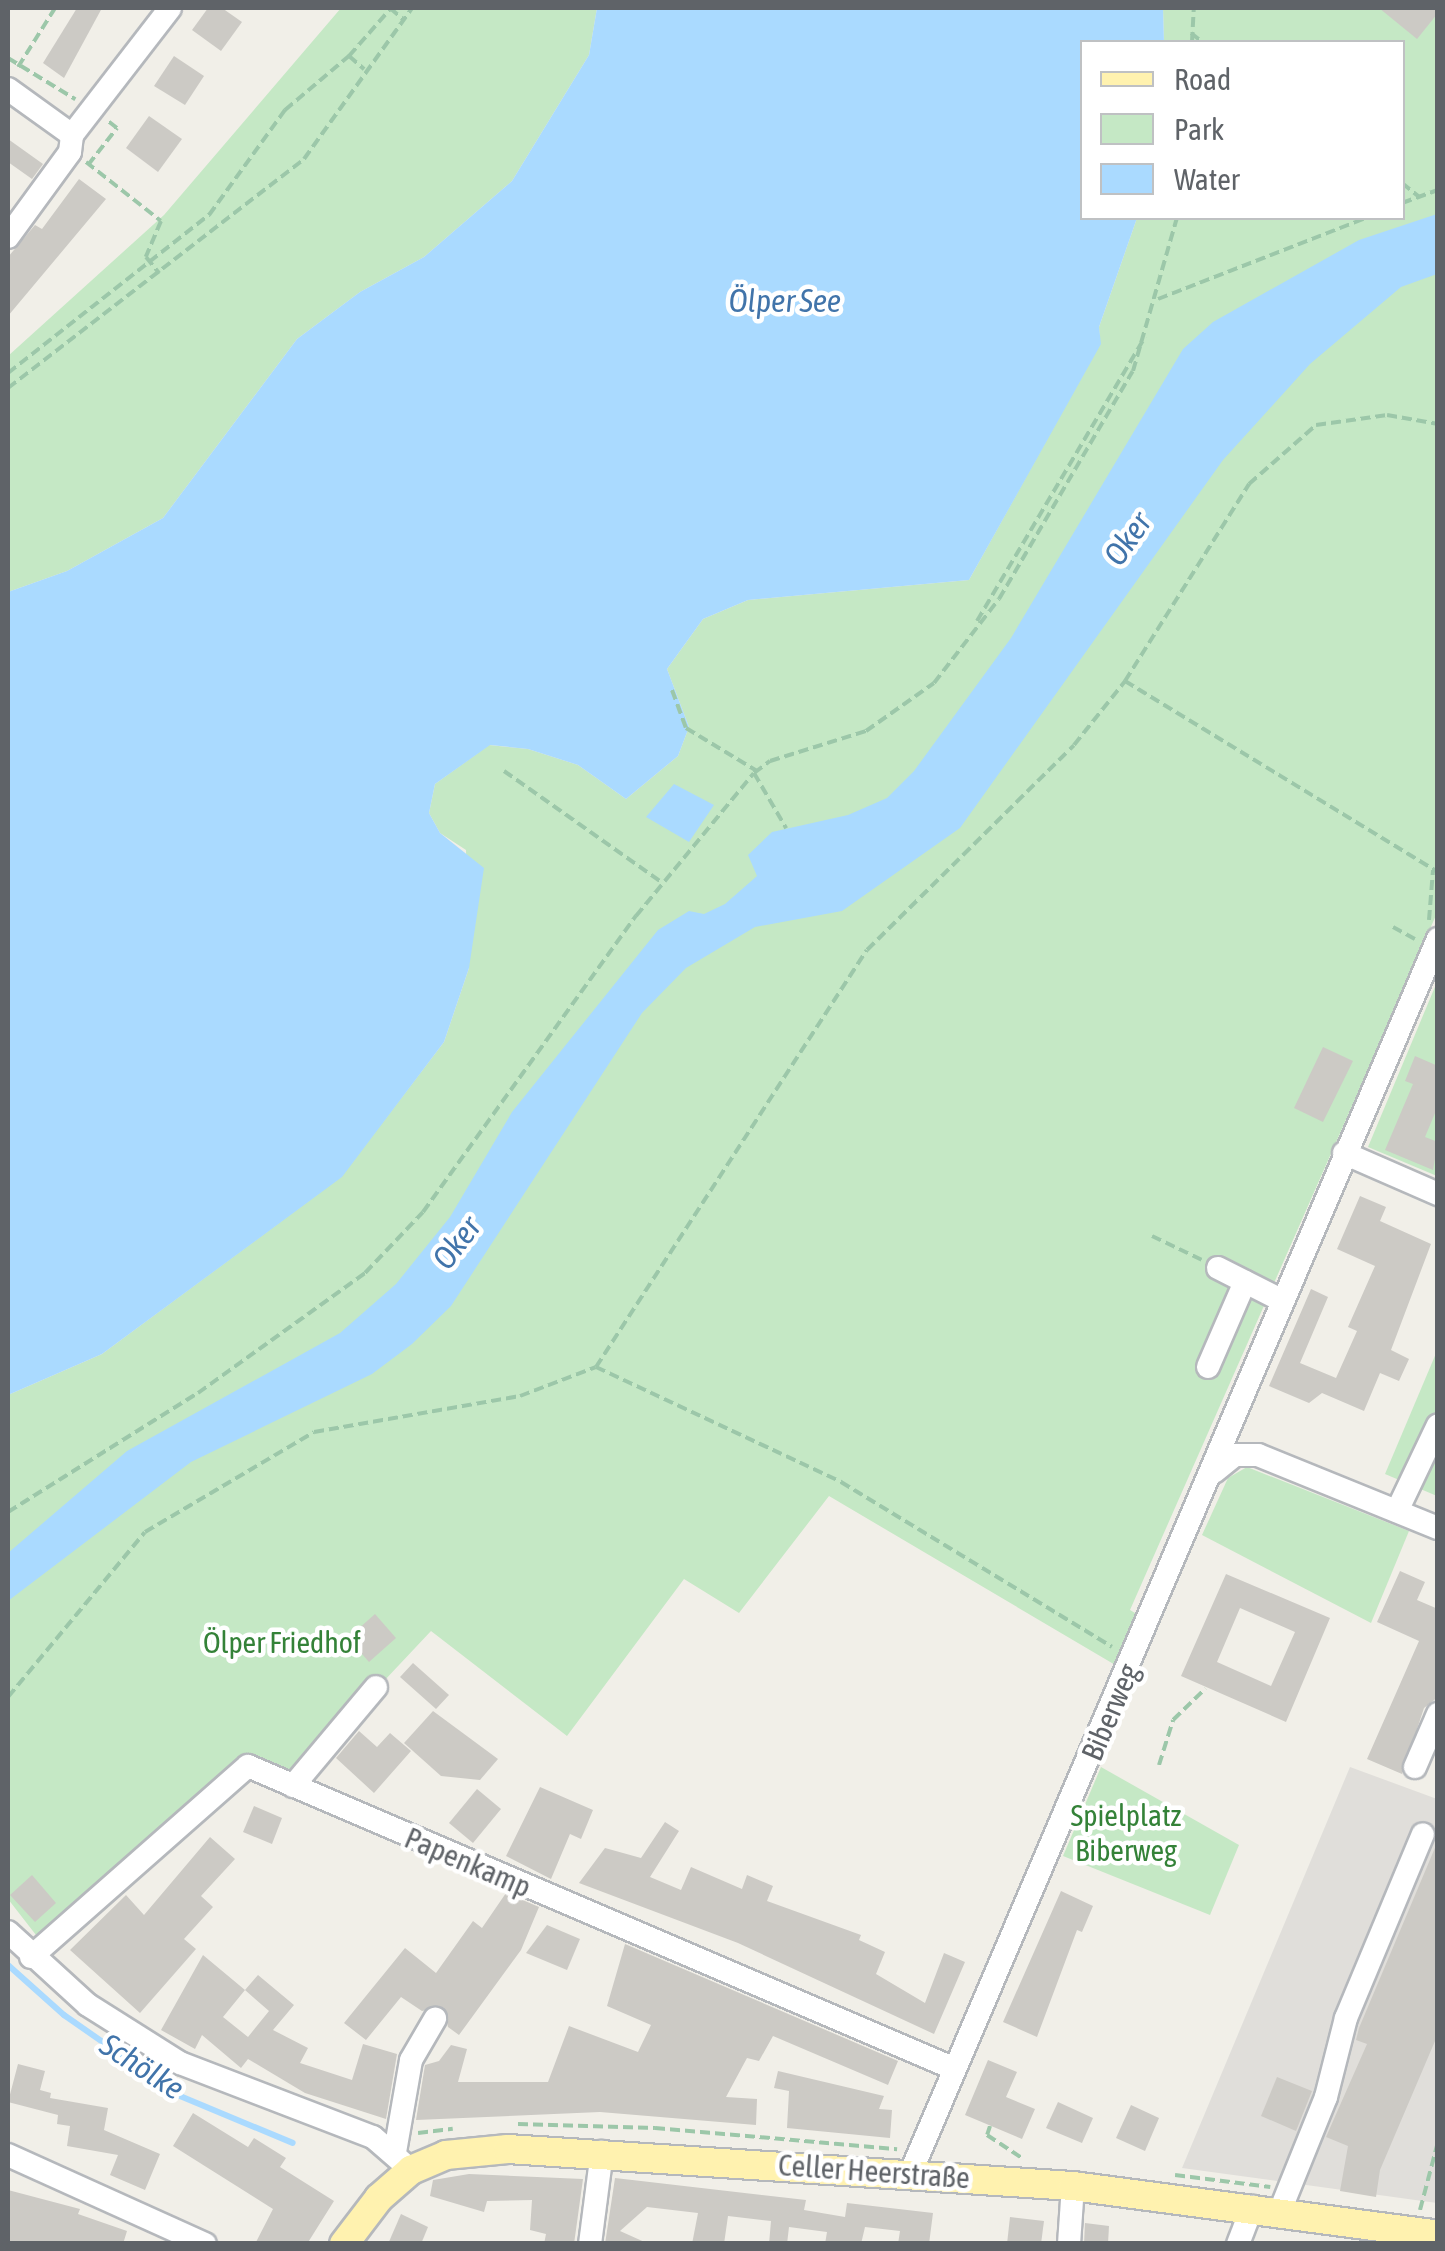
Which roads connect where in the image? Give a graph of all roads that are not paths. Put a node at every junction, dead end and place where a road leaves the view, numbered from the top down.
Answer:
1 (170, 8) edge
2 (10, 82) edge
3 (72, 136) junction
4 (8, 238) edge
5 (1435, 944) edge
6 (1344, 1153) junction
7 (1438, 1194) edge
8 (1218, 1268) dead end
9 (1245, 1282) junction
10 (1281, 1300) junction
11 (1208, 1367) dead end
12 (1438, 1425) edge
13 (1214, 1472) junction
14 (1397, 1511) junction
15 (1438, 1528) edge
16 (376, 1687) dead end
17 (1438, 1714) edge
18 (1415, 1767) dead end
19 (293, 1786) junction
20 (1422, 1834) dead end
21 (8, 1932) edge
22 (31, 1957) junction
23 (436, 2020) dead end
24 (955, 2069) junction
25 (602, 2152) junction
26 (8, 2155) edge
27 (403, 2161) junction
28 (911, 2172) junction
29 (1073, 2186) junction
30 (1266, 2209) junction
31 (1438, 2235) edge
32 (205, 2244) edge
33 (344, 2244) edge
34 (590, 2244) edge
35 (1069, 2244) edge
36 (1238, 2244) edge

1 - 3 street
2 - 3 street
3 - 4 street
5 - 6 street, Biberweg
6 - 7 street
6 - 10 street, Biberweg
8 - 9 street
9 - 10 street
9 - 11 street
10 - 13 street, Biberweg
12 - 14 street
13 - 14 street
13 - 24 street, Biberweg
14 - 15 street
16 - 19 street
17 - 18 street
19 - 22 street, Papenkamp
19 - 24 street, Papenkamp
20 - 30 street
21 - 22 street
22 - 27 street
23 - 27 street
24 - 28 street, Biberweg
25 - 27 main road, Celler Heerstraße
25 - 28 main road, Celler Heerstraße
25 - 34 street
26 - 32 street
27 - 33 main road, Celler Heerstraße
28 - 29 main road, Celler Heerstraße
29 - 30 main road, Celler Heerstraße
29 - 35 street
30 - 31 main road, Celler Heerstraße
30 - 36 street

